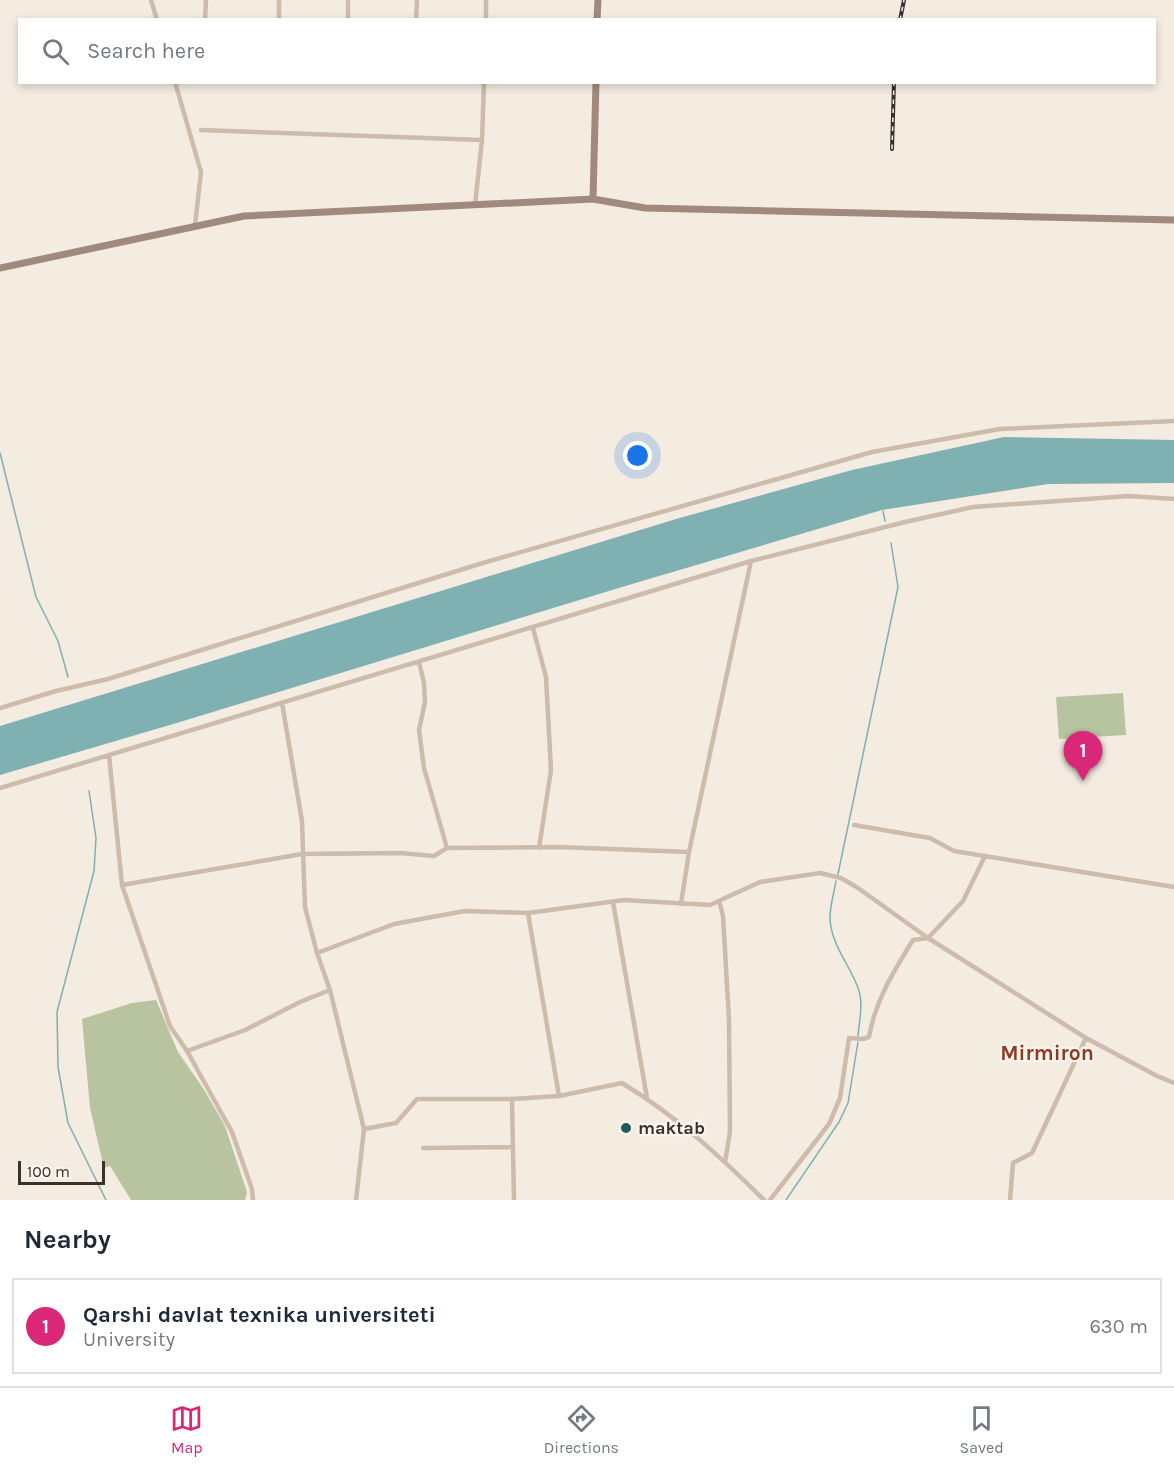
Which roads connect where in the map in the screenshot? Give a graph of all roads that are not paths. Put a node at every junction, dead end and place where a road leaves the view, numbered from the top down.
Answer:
1 (151, 0) edge
2 (206, 0) edge
3 (279, 0) edge
4 (348, 0) edge
5 (417, 0) edge
6 (486, 0) edge
7 (598, 0) edge
8 (156, 18) edge
9 (205, 18) edge
10 (279, 18) edge
11 (348, 18) edge
12 (416, 18) edge
13 (486, 18) edge
14 (597, 18) edge
15 (176, 84) edge
16 (483, 84) edge
17 (596, 84) edge
18 (201, 130) dead end
19 (482, 140) junction
20 (593, 199) junction
21 (475, 205) junction
22 (1174, 220) edge
23 (195, 225) junction
24 (0, 268) edge
25 (1174, 421) edge
26 (1174, 499) edge
27 (751, 561) junction
28 (533, 628) junction
29 (419, 662) junction
30 (282, 703) junction
31 (0, 708) edge
32 (109, 755) junction
33 (0, 788) edge
34 (854, 825) dead end
35 (447, 848) junction
36 (539, 848) junction
37 (689, 852) junction
38 (302, 854) junction
39 (985, 856) junction
40 (122, 885) junction
41 (1174, 887) edge
42 (719, 901) junction
43 (613, 902) junction
44 (681, 904) junction
45 (528, 913) junction
46 (928, 938) junction
47 (317, 953) junction
48 (330, 990) junction
49 (1086, 1038) junction
50 (187, 1051) junction
51 (1174, 1083) edge
52 (560, 1096) junction
53 (648, 1098) junction
54 (512, 1099) junction
55 (364, 1129) junction
56 (513, 1147) junction
57 (423, 1148) dead end
58 (725, 1162) junction
59 (253, 1200) edge
60 (356, 1200) edge
61 (514, 1200) edge
62 (764, 1200) edge
63 (770, 1200) edge
64 (1010, 1200) edge

1 - 8 street
2 - 9 street
3 - 10 street
4 - 11 street
5 - 12 street
6 - 13 street
7 - 14 main road
15 - 23 street
16 - 19 street
17 - 20 main road
18 - 19 street
19 - 21 street
20 - 21 main road
20 - 22 main road
21 - 23 main road
23 - 24 main road
25 - 31 street
26 - 27 street
27 - 28 street
27 - 37 street
28 - 29 street
28 - 36 street
29 - 30 street
29 - 35 street
30 - 32 street
30 - 38 street
32 - 33 street
32 - 40 street
34 - 39 street
35 - 36 street
35 - 38 street
36 - 37 street
37 - 44 street
38 - 40 street
38 - 47 street
39 - 41 street
39 - 46 street
40 - 50 street
42 - 44 street
42 - 46 street
42 - 58 street
43 - 44 street
43 - 45 street
43 - 53 street
45 - 47 street
45 - 52 street
46 - 49 street
46 - 63 street
47 - 48 street
48 - 50 street
48 - 55 street
49 - 51 street
49 - 64 street
50 - 59 street
52 - 53 street
52 - 54 street
53 - 58 street
54 - 55 street
54 - 56 street
55 - 60 street
56 - 57 street
56 - 61 street
58 - 62 street

